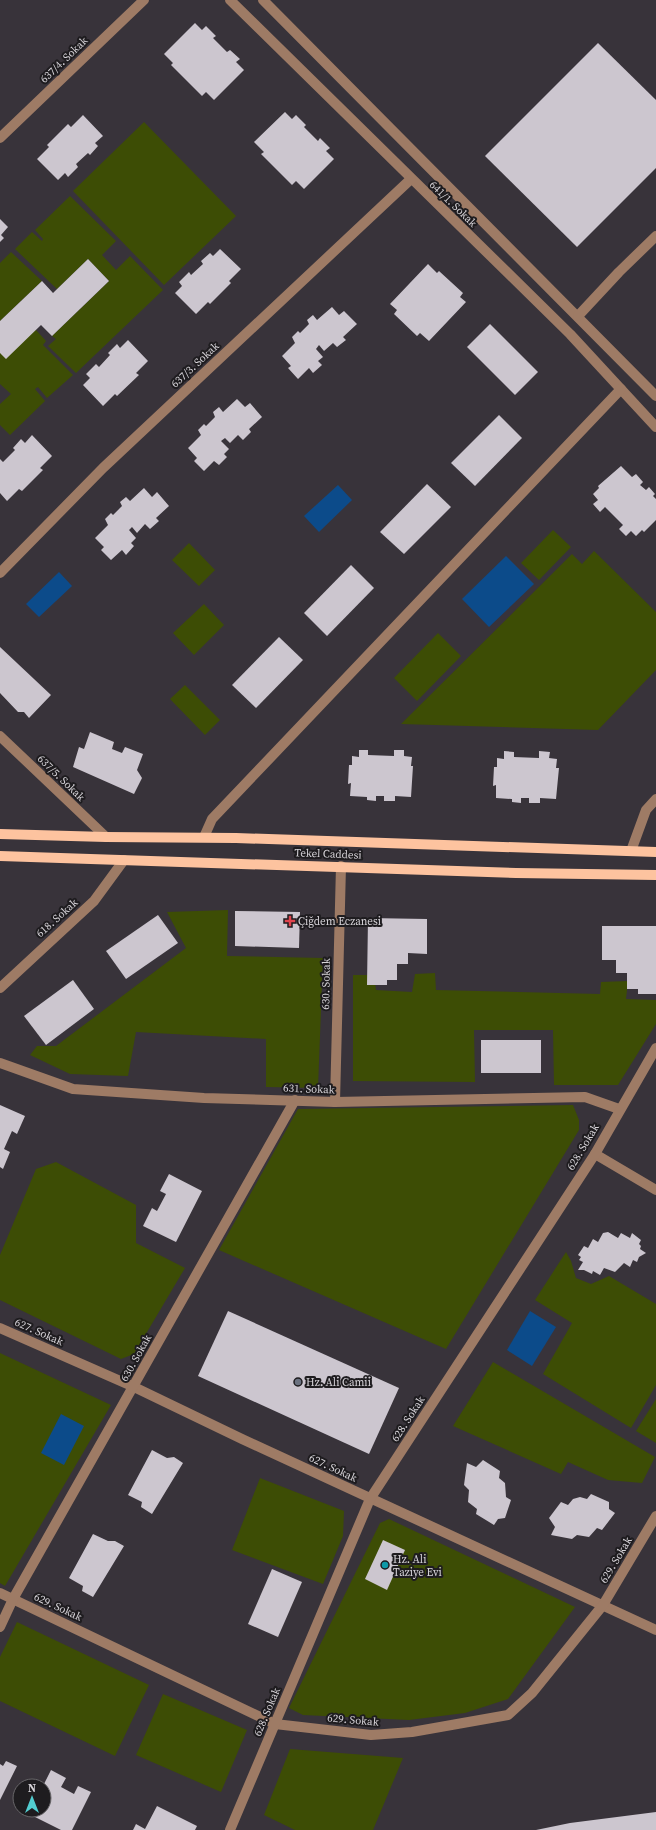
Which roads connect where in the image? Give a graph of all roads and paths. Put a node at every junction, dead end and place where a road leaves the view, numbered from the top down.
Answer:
1 (144, 0) edge
2 (230, 0) edge
3 (263, 0) edge
4 (0, 138) edge
5 (411, 179) junction
6 (656, 236) edge
7 (578, 316) junction
8 (621, 389) junction
9 (656, 396) edge
10 (656, 427) edge
11 (0, 572) edge
12 (0, 736) edge
13 (656, 799) edge
14 (0, 834) edge
15 (106, 837) junction
16 (204, 837) junction
17 (631, 851) junction
18 (656, 852) edge
19 (0, 856) edge
20 (124, 860) junction
21 (341, 866) junction
22 (656, 875) edge
23 (0, 988) edge
24 (656, 1048) edge
25 (0, 1063) edge
26 (295, 1100) junction
27 (335, 1102) junction
28 (619, 1109) junction
29 (595, 1154) junction
30 (656, 1190) edge
31 (0, 1328) edge
32 (134, 1387) junction
33 (370, 1498) junction
34 (656, 1516) edge
35 (0, 1593) edge
36 (13, 1599) junction
37 (603, 1605) junction
38 (0, 1627) edge
39 (656, 1630) edge
40 (275, 1724) junction
41 (230, 1830) edge

1 - 4 street, 637/4. Sokak
2 - 5 street, 641/1. Sokak
3 - 7 street
5 - 8 street, 641/1. Sokak
5 - 11 street, 637/3. Sokak
6 - 7 street
7 - 9 street
8 - 10 street, 641/1. Sokak
8 - 16 street
12 - 15 street, 637/5. Sokak
13 - 17 street
14 - 15 main road
15 - 16 main road
16 - 17 main road
17 - 18 main road
19 - 20 main road, Tekel Caddesi
20 - 21 main road, Tekel Caddesi
20 - 23 street, 618. Sokak
21 - 22 main road, Tekel Caddesi
21 - 27 street, 630. Sokak
24 - 28 street, 628. Sokak
25 - 26 street, 631. Sokak
26 - 27 street, 631. Sokak
26 - 32 street, 630. Sokak
27 - 28 street, 631. Sokak
28 - 29 street, 628. Sokak
29 - 30 street
29 - 33 street, 628. Sokak
31 - 32 street, 627. Sokak
32 - 33 street, 627. Sokak
32 - 36 street, 630. Sokak
33 - 37 street, 627. Sokak
33 - 40 street, 628. Sokak
34 - 37 street, 629. Sokak
35 - 36 street, 629. Sokak
36 - 38 street, 630. Sokak
36 - 40 street, 629. Sokak
37 - 39 street, 627. Sokak
37 - 40 street, 629. Sokak
40 - 41 street, 628. Sokak

